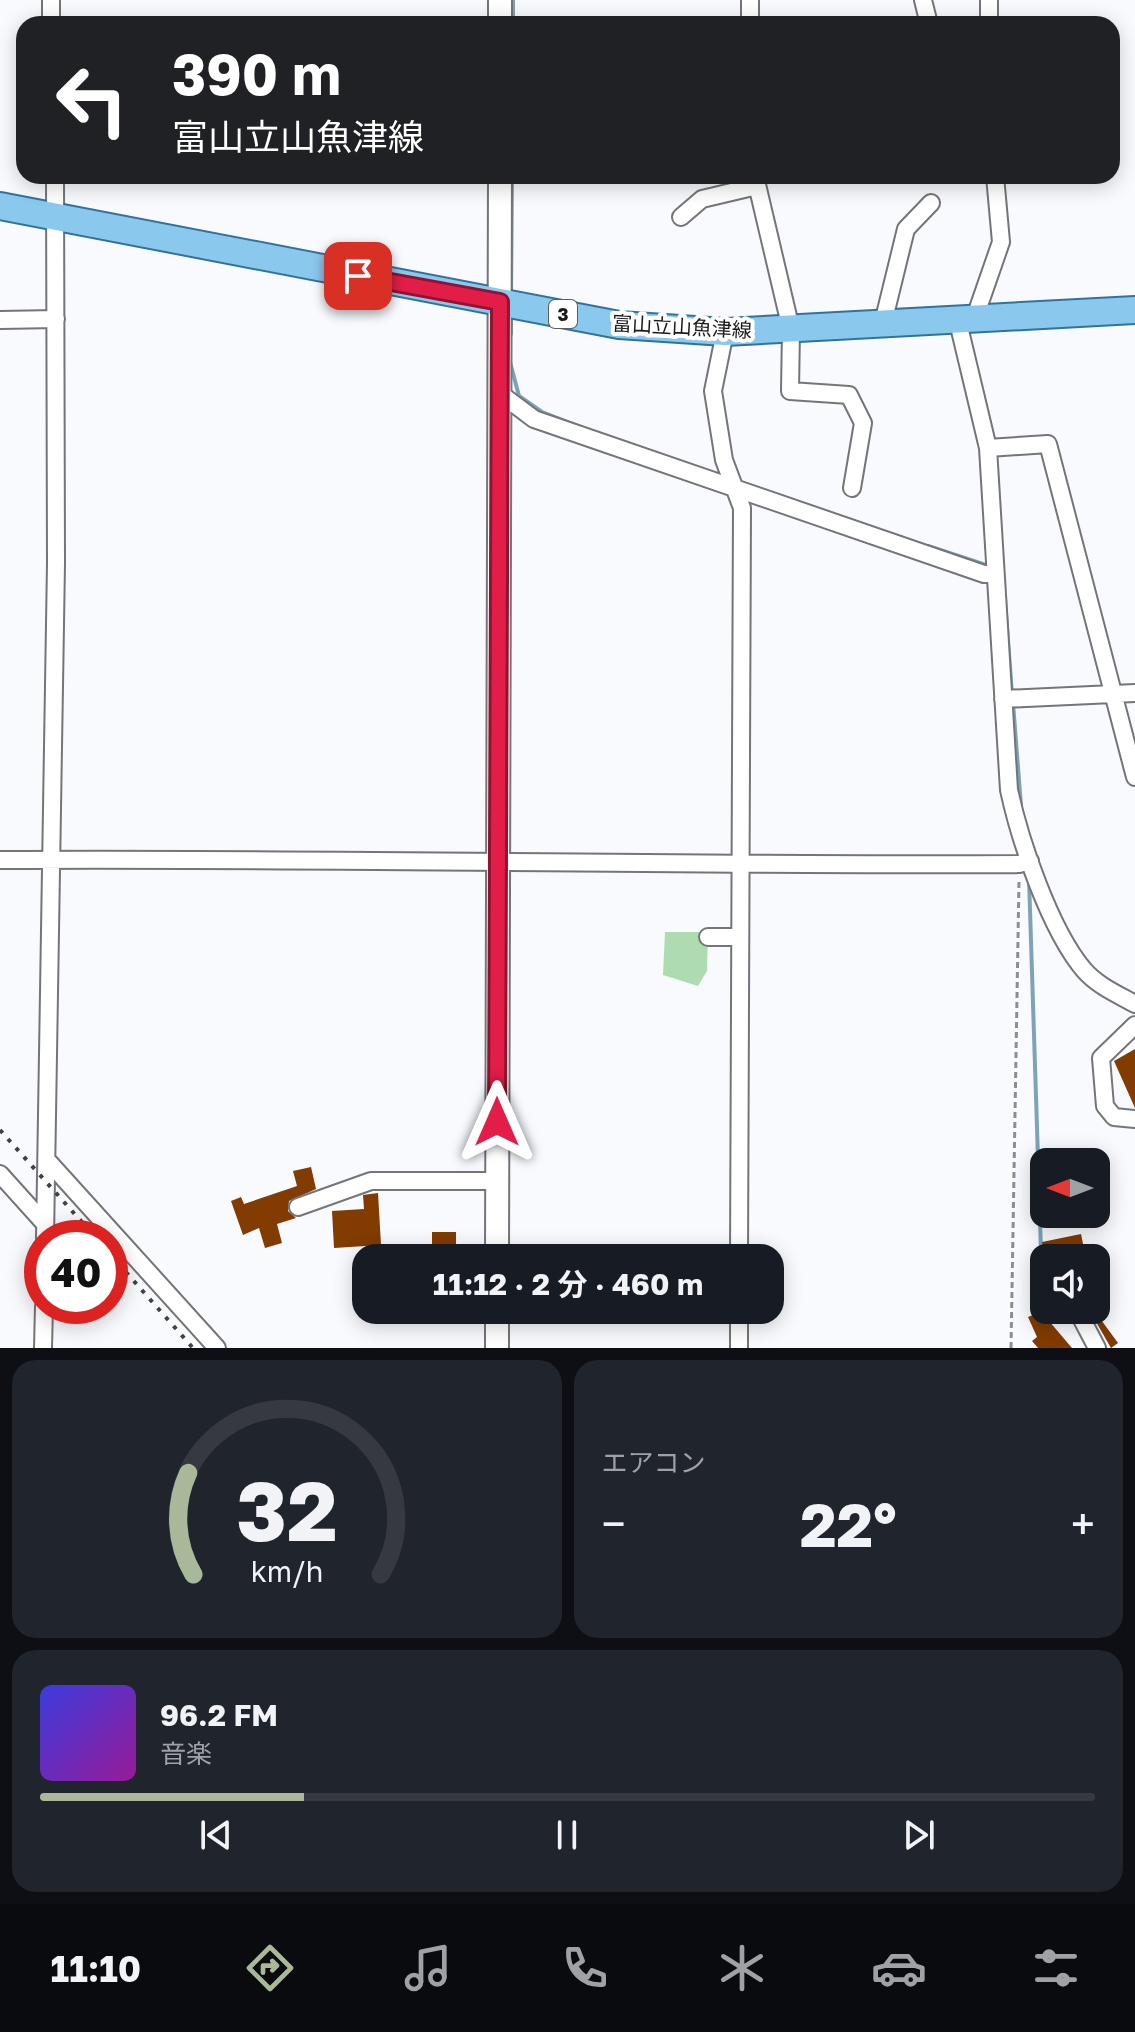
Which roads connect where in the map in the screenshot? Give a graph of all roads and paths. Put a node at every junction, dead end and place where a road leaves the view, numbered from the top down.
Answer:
1 (55, 184) edge
2 (500, 184) edge
3 (747, 184) edge
4 (757, 184) edge
5 (996, 184) edge
6 (931, 203) dead end
7 (0, 206) edge
8 (56, 217) junction
9 (681, 217) dead end
10 (500, 302) junction
11 (1135, 310) edge
12 (966, 318) junction
13 (56, 319) junction
14 (0, 320) edge
15 (883, 323) junction
16 (791, 329) junction
17 (725, 332) junction
18 (498, 392) junction
19 (988, 448) junction
20 (852, 488) dead end
21 (736, 490) junction
22 (995, 574) junction
23 (1135, 693) edge
24 (1115, 694) junction
25 (1003, 699) junction
26 (1135, 777) edge
27 (0, 860) edge
28 (50, 860) junction
29 (497, 860) junction
30 (1024, 863) junction
31 (741, 866) junction
32 (708, 937) dead end
33 (738, 937) junction
34 (1135, 1004) edge
35 (1135, 1025) edge
36 (1135, 1119) edge
37 (47, 1160) junction
38 (0, 1174) edge
39 (497, 1181) junction
40 (298, 1207) dead end
41 (36, 1220) edge
42 (45, 1220) edge
43 (497, 1244) edge
44 (739, 1244) edge
45 (44, 1324) edge
46 (497, 1324) edge
47 (739, 1324) edge
48 (1084, 1324) edge
49 (43, 1348) edge
50 (217, 1348) edge
51 (497, 1348) edge
52 (739, 1348) edge
53 (1011, 1348) edge
54 (1097, 1348) edge

1 - 8 street
2 - 10 street
3 - 9 street
4 - 16 street
5 - 12 street
6 - 15 street
7 - 8 main road, 富山立山魚津線 / 3
8 - 10 main road, 富山立山魚津線 / 3
8 - 13 street
10 - 17 main road, 富山立山魚津線 / 3
10 - 18 street
11 - 12 main road, 富山立山魚津線 / 3
12 - 15 main road, 富山立山魚津線 / 3
12 - 19 street
13 - 14 street
13 - 28 street
15 - 16 main road, 富山立山魚津線 / 3
16 - 17 main road, 富山立山魚津線 / 3
16 - 20 street
17 - 21 street
18 - 21 street
18 - 29 street
19 - 22 street
19 - 24 street
21 - 22 street
21 - 31 street
22 - 25 street
23 - 24 street
24 - 25 street
24 - 26 street
25 - 30 street
27 - 28 street
28 - 29 street
28 - 37 street
29 - 31 street
29 - 39 street
30 - 31 street
30 - 34 street
30 - 53 path
31 - 33 street
32 - 33 street
33 - 44 street
35 - 36 street
37 - 42 street
37 - 50 street
38 - 41 street
39 - 40 street
39 - 43 street
45 - 49 street
46 - 51 street
47 - 52 street
48 - 54 street

